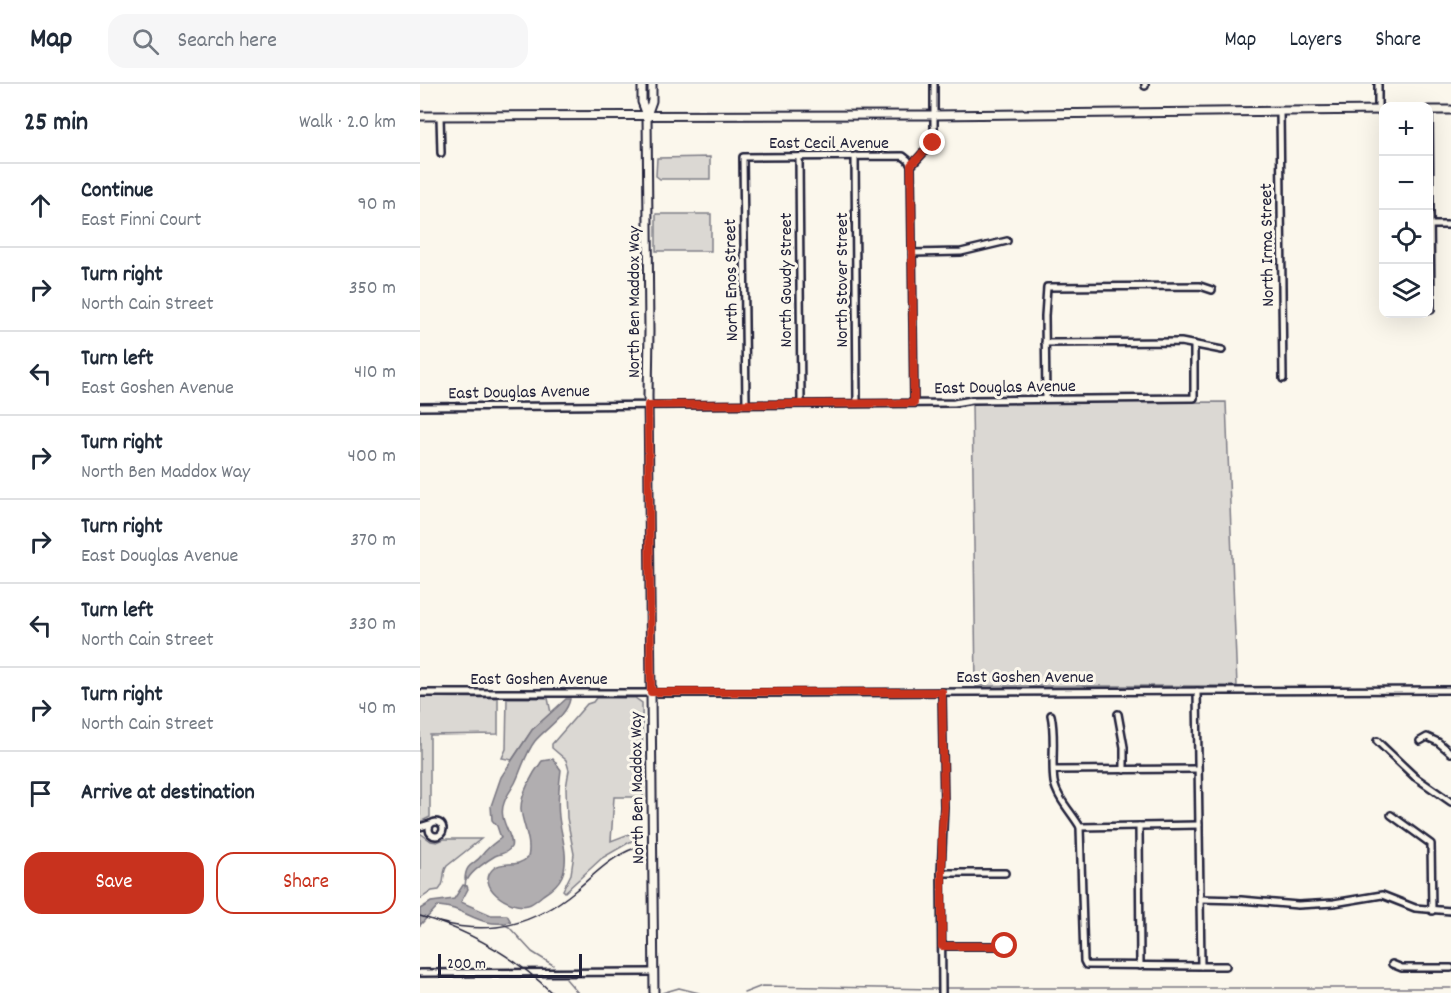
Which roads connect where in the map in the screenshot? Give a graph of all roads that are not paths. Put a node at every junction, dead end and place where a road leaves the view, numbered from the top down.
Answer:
1 (642, 84) edge
2 (652, 84) edge
3 (934, 84) edge
4 (1378, 84) edge
5 (1380, 102) edge
6 (1379, 110) edge
7 (1433, 110) edge
8 (1451, 110) edge
9 (1280, 111) junction
10 (934, 115) junction
11 (420, 116) edge
12 (440, 116) junction
13 (647, 116) junction
14 (441, 153) dead end
15 (855, 156) junction
16 (1429, 156) edge
17 (743, 157) joint
18 (799, 157) junction
19 (911, 165) junction
20 (1430, 210) edge
21 (1433, 225) edge
22 (1451, 225) edge
23 (1007, 240) dead end
24 (912, 253) junction
25 (1212, 290) dead end
26 (1045, 343) junction
27 (1194, 344) junction
28 (1222, 350) dead end
29 (1282, 380) dead end
30 (1046, 399) junction
31 (857, 403) junction
32 (914, 403) junction
33 (746, 404) junction
34 (801, 404) junction
35 (648, 405) junction
36 (420, 407) edge
37 (1451, 690) edge
38 (1197, 691) junction
39 (651, 692) junction
40 (942, 692) junction
41 (420, 693) edge
42 (1118, 714) dead end
43 (1051, 715) dead end
44 (1377, 741) dead end
45 (1420, 741) dead end
46 (1451, 753) edge
47 (1054, 770) junction
48 (1124, 770) junction
49 (1198, 770) junction
50 (1451, 802) edge
51 (1391, 815) dead end
52 (430, 824) junction
53 (1199, 825) junction
54 (1139, 826) junction
55 (420, 827) edge
56 (1080, 827) junction
57 (420, 831) edge
58 (430, 834) junction
59 (941, 873) junction
60 (1005, 873) dead end
61 (1200, 899) junction
62 (1432, 911) junction
63 (1451, 911) edge
64 (942, 946) junction
65 (1005, 946) dead end
66 (1392, 964) dead end
67 (1140, 966) junction
68 (1201, 966) junction
69 (1226, 966) dead end
70 (1451, 969) edge
71 (653, 972) junction
72 (420, 973) edge
73 (654, 992) edge
74 (942, 993) edge

1 - 13 main road, North Ben Maddox Way
2 - 13 main road, North Ben Maddox Way
3 - 10 street
4 - 5 street
6 - 9 main road
7 - 8 main road
9 - 10 main road
9 - 29 street, North Irma Street
10 - 13 main road
10 - 19 street
11 - 12 main road
12 - 13 main road
12 - 14 street
13 - 35 main road, North Ben Maddox Way
15 - 18 street, East Cecil Avenue
15 - 19 street, East Cecil Avenue
15 - 31 street, North Stover Street
16 - 20 street
17 - 18 street, East Cecil Avenue
17 - 33 street, North Enos Street
18 - 34 street, North Gowdy Street
19 - 24 street
21 - 22 street
23 - 24 street
24 - 32 street
25 - 26 street
26 - 27 street
26 - 30 street
27 - 28 street
27 - 30 street, East Douglas Avenue
30 - 32 street, East Douglas Avenue
31 - 32 street, East Douglas Avenue
31 - 34 street, East Douglas Avenue
33 - 34 street, East Douglas Avenue
33 - 35 street, East Douglas Avenue
35 - 36 street, East Douglas Avenue
35 - 39 main road, North Ben Maddox Way
37 - 38 street, East Goshen Avenue
38 - 40 street, East Goshen Avenue
38 - 49 street
39 - 40 street, East Goshen Avenue
39 - 41 street, East Goshen Avenue
39 - 71 main road, North Ben Maddox Way
40 - 59 street
42 - 48 street
43 - 47 street
44 - 50 street
45 - 46 street
47 - 48 street
47 - 56 street
48 - 49 street
49 - 53 street
51 - 62 street
52 - 55 street
52 - 58 street
52 - 58 street
53 - 54 street
53 - 61 street
54 - 56 street
54 - 67 street
56 - 67 street
57 - 58 street
59 - 60 street
59 - 64 street
61 - 62 street
61 - 68 street
62 - 63 street
64 - 65 street
64 - 74 street
66 - 70 street
67 - 68 street
68 - 69 street
71 - 72 street
71 - 73 main road, North Ben Maddox Way

